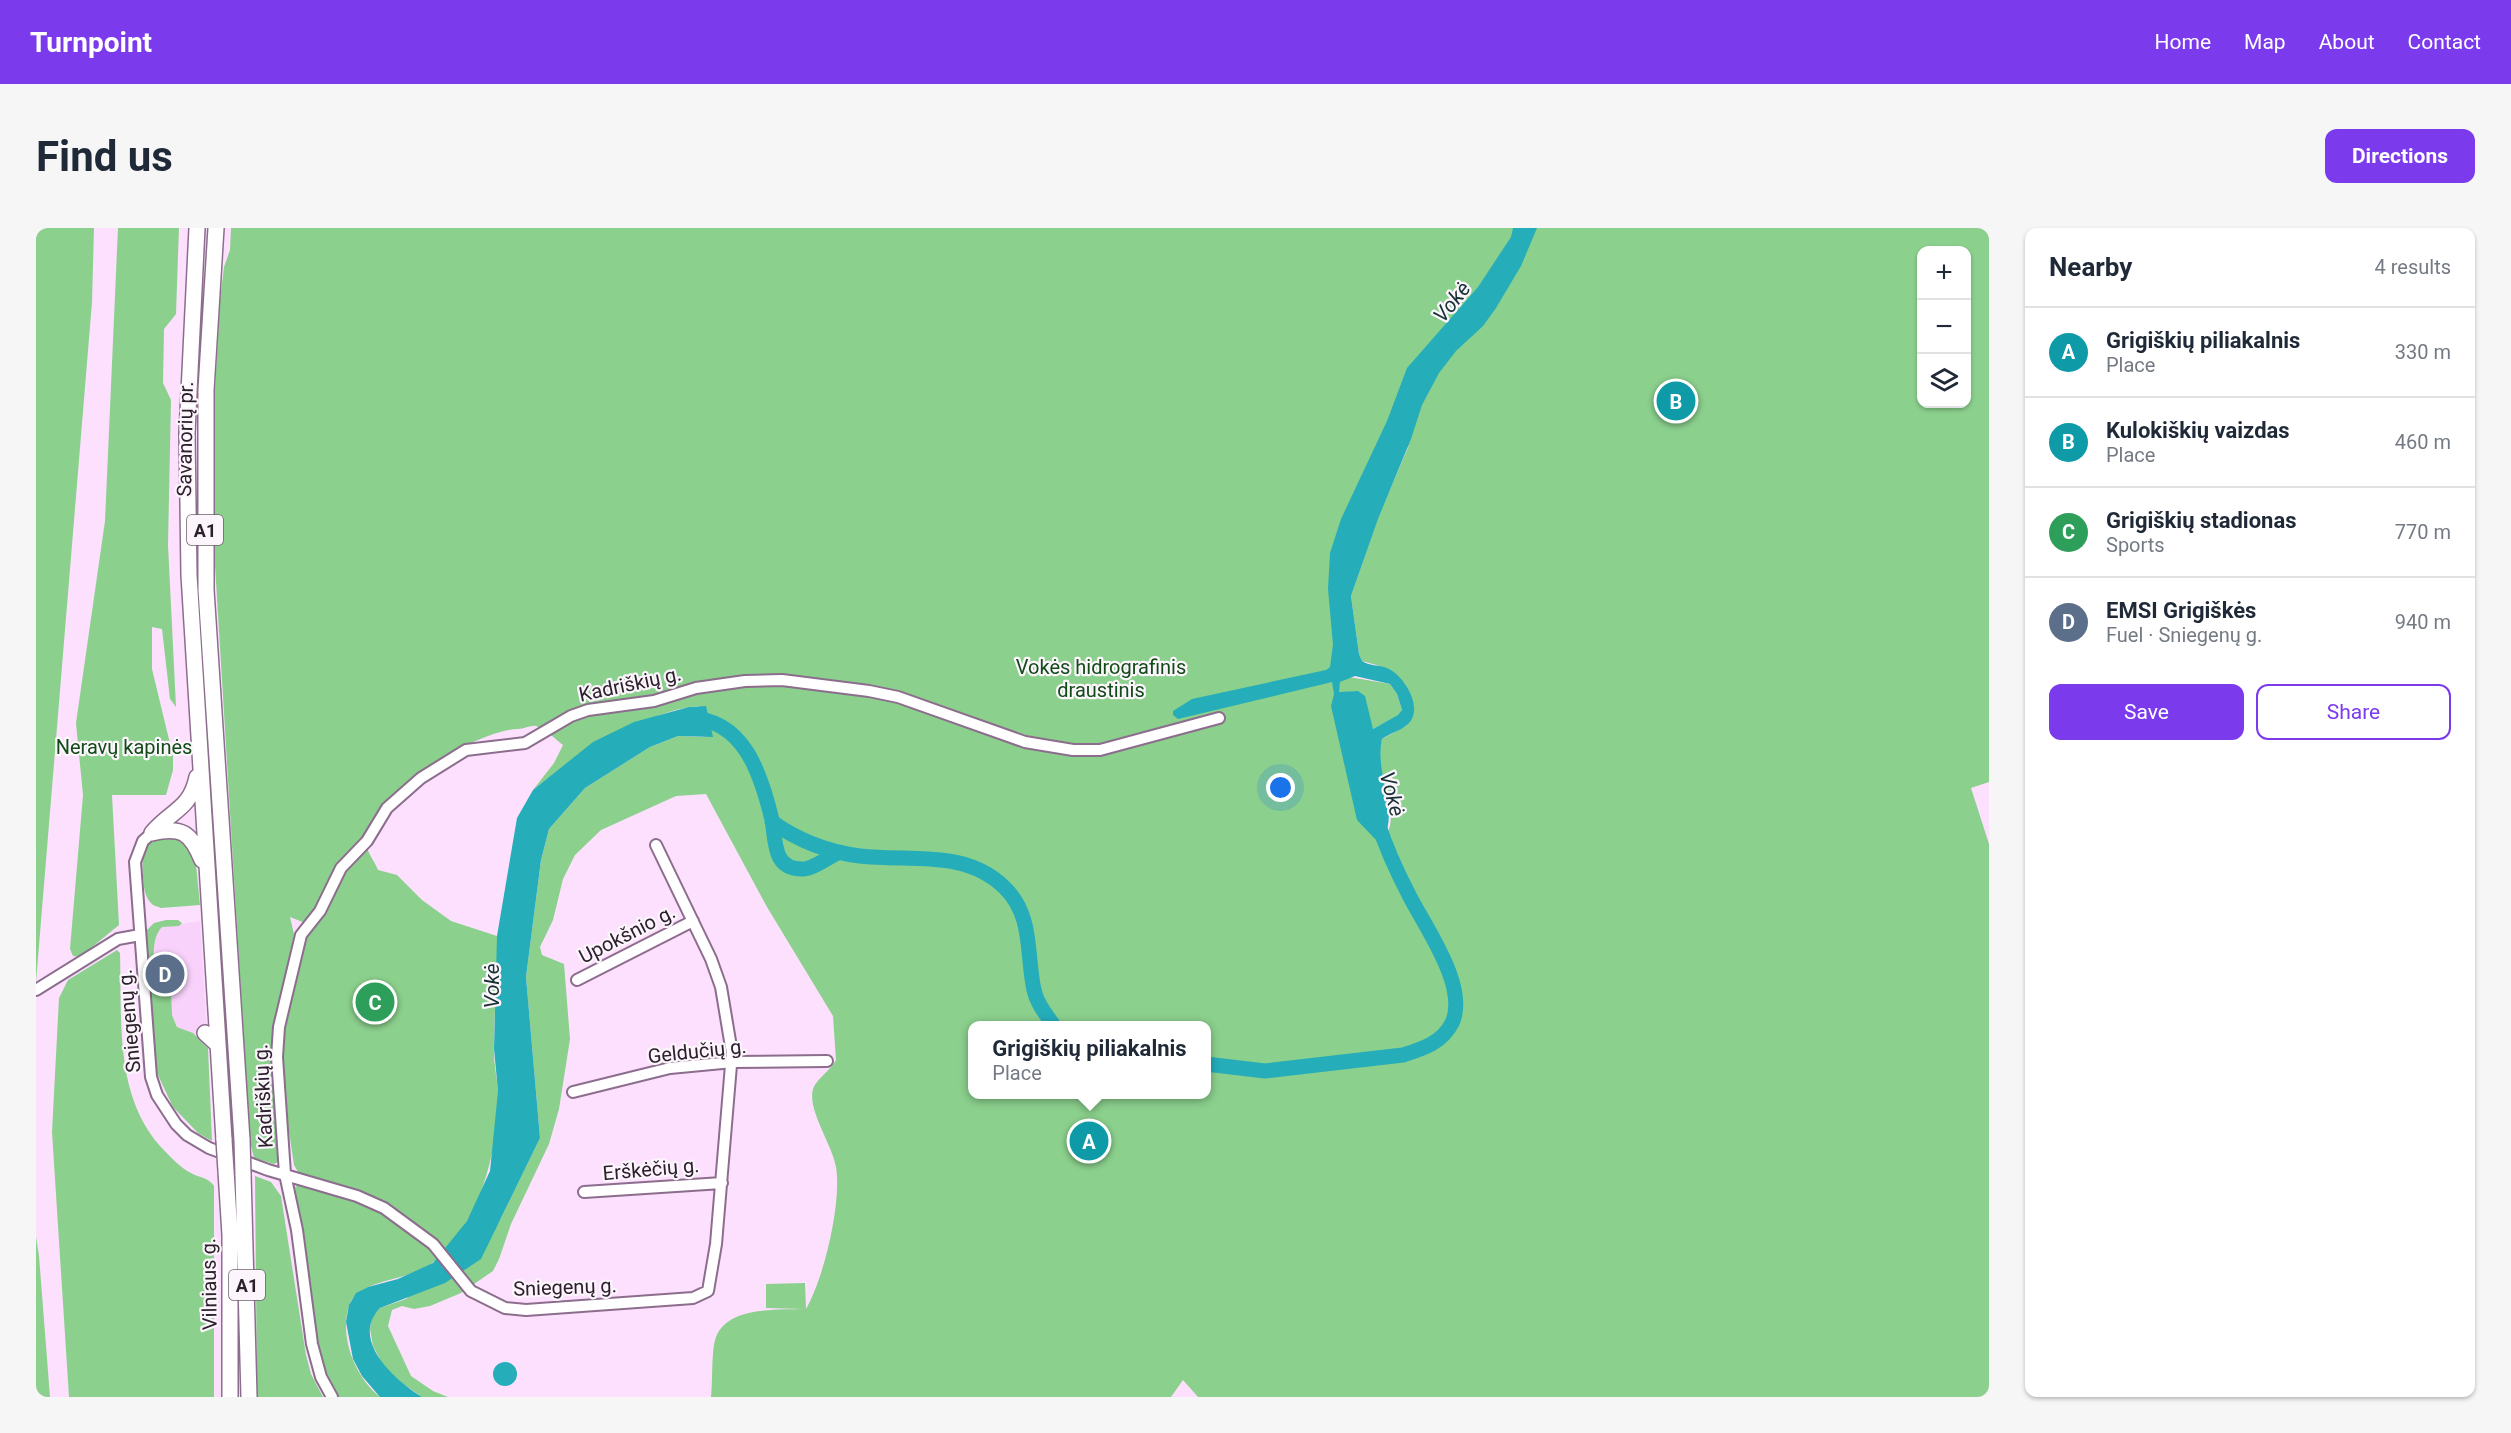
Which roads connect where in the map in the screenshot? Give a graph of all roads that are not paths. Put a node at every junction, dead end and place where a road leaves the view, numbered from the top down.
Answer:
1 (197, 228) edge
2 (216, 228) edge
3 (222, 228) edge
4 (206, 390) junction
5 (1220, 718) dead end
6 (200, 764) junction
7 (152, 833) junction
8 (656, 845) dead end
9 (208, 881) junction
10 (693, 921) junction
11 (140, 935) junction
12 (577, 980) dead end
13 (36, 990) edge
14 (205, 1033) dead end
15 (218, 1045) junction
16 (827, 1061) dead end
17 (733, 1062) junction
18 (573, 1092) dead end
19 (243, 1174) joint
20 (285, 1174) junction
21 (722, 1183) junction
22 (584, 1192) dead end
23 (230, 1397) edge
24 (249, 1397) edge
25 (332, 1397) edge

1 - 6 highway, A1
2 - 4 highway, Savanorių pr. / A1
3 - 4 highway
4 - 19 highway, Savanorių pr. / A1, bridge
5 - 20 street, Kadriškių g.
6 - 7 highway
6 - 9 highway, A1
7 - 9 highway
7 - 11 street, Sniegenų g.
8 - 10 street, Sniegenų g.
9 - 15 highway, A1
10 - 12 street, Upokšnio g.
10 - 17 street, Sniegenų g.
11 - 13 street
11 - 20 street, Sniegenų g.
14 - 15 highway
15 - 23 highway, Vilniaus g. / A1, bridge
16 - 17 street, Geldučių g.
17 - 18 street, Geldučių g.
17 - 21 street, Sniegenų g.
19 - 24 highway, Vilniaus g. / A1
20 - 21 street, Sniegenų g.
20 - 25 street, Kadriškių g.
21 - 22 street, Erškėčių g.

